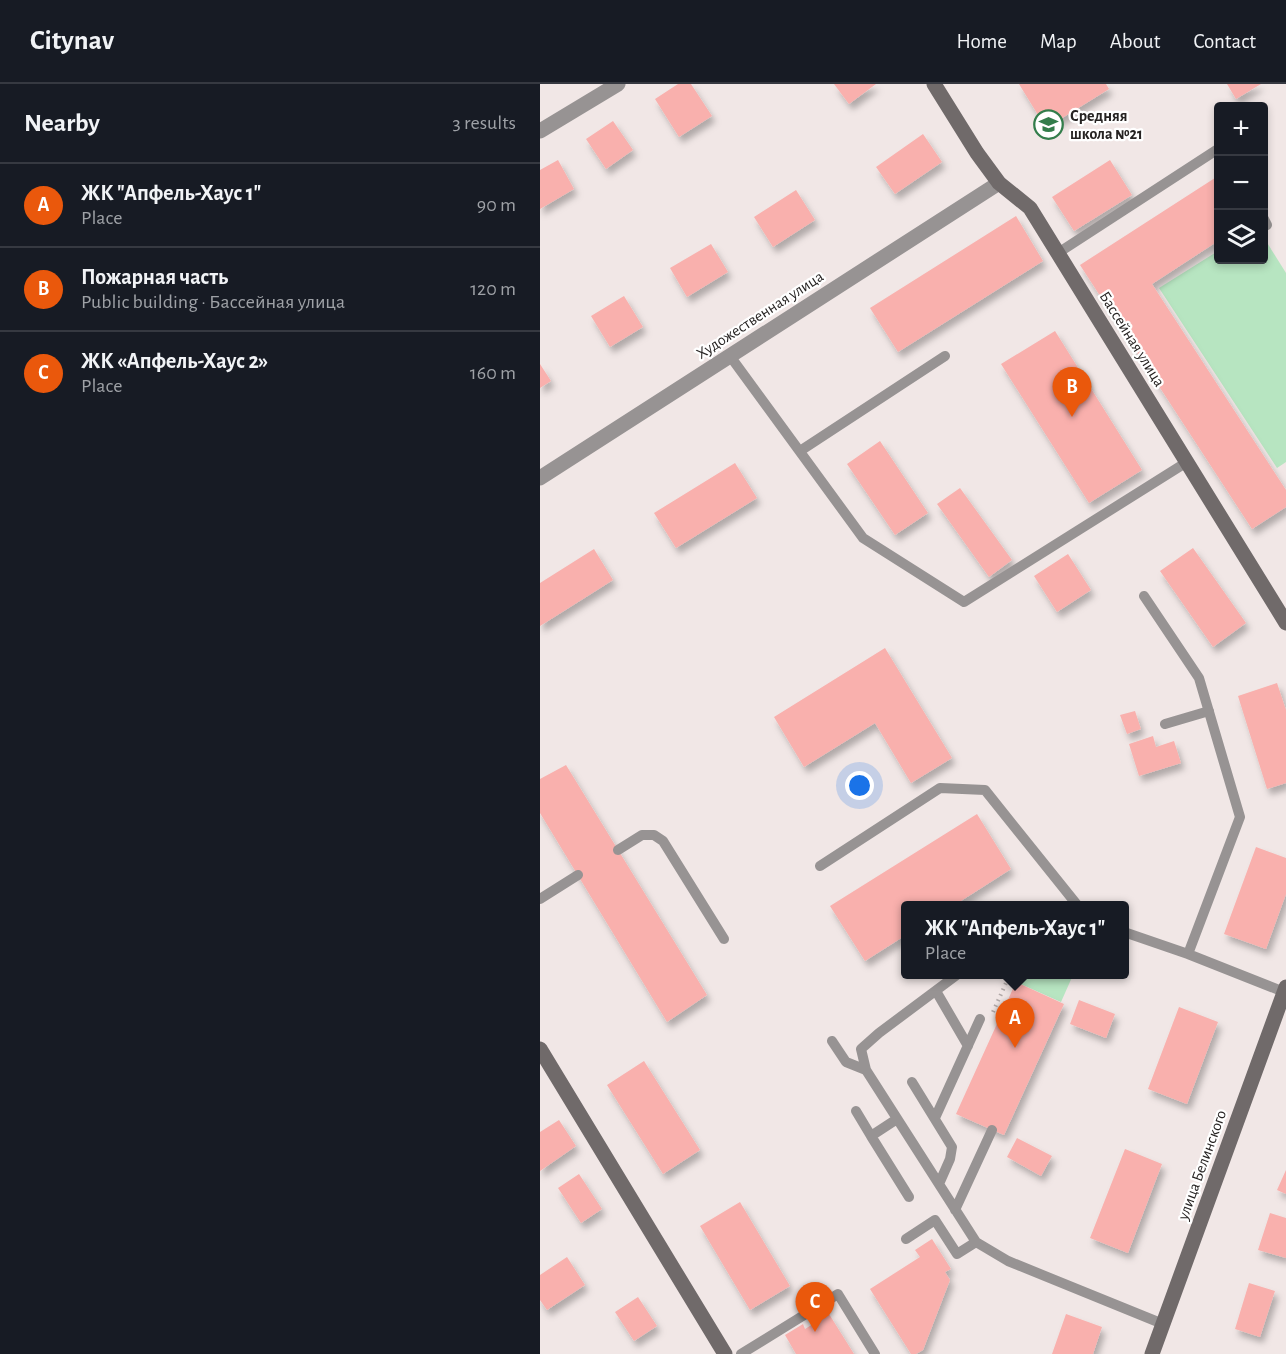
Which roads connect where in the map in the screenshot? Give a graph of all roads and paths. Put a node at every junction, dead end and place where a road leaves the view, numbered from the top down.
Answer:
1 (618, 84) edge
2 (934, 84) edge
3 (540, 131) edge
4 (1214, 152) edge
5 (999, 183) junction
6 (1058, 253) junction
7 (730, 356) junction
8 (945, 356) dead end
9 (800, 451) junction
10 (1187, 462) junction
11 (540, 478) edge
12 (1143, 596) dead end
13 (1286, 623) edge
14 (1209, 711) junction
15 (1165, 724) dead end
16 (618, 850) dead end
17 (819, 866) dead end
18 (578, 875) dead end
19 (540, 899) edge
20 (1074, 901) edge
21 (1129, 933) edge
22 (724, 939) dead end
23 (1188, 954) junction
24 (952, 979) edge
25 (1008, 979) edge
26 (1285, 990) edge
27 (936, 991) junction
28 (980, 1019) joint
29 (832, 1041) dead end
30 (968, 1046) junction
31 (540, 1049) edge
32 (866, 1070) junction
33 (912, 1082) dead end
34 (856, 1111) dead end
35 (935, 1118) junction
36 (897, 1119) junction
37 (992, 1130) dead end
38 (871, 1136) junction
39 (939, 1184) junction
40 (909, 1197) dead end
41 (955, 1210) junction
42 (906, 1239) dead end
43 (976, 1242) junction
44 (1163, 1324) junction
45 (725, 1354) edge
46 (741, 1354) edge
47 (875, 1354) edge
48 (1152, 1354) edge

1 - 3 street
2 - 5 street, Бассейная улица
4 - 6 lane
5 - 6 street, Бассейная улица
5 - 7 street, Художественная улица
6 - 10 street, Бассейная улица
7 - 9 lane
7 - 11 street, Художественная улица
8 - 9 lane
9 - 10 lane
10 - 13 street, Бассейная улица
12 - 14 lane
14 - 15 lane
14 - 23 lane
16 - 22 lane
17 - 20 lane
18 - 19 lane
21 - 23 lane
23 - 26 lane
24 - 27 lane
25 - 28 path
26 - 44 street, улица Белинского
27 - 30 lane
27 - 32 lane
28 - 30 lane
29 - 32 lane
30 - 35 lane
31 - 45 street
32 - 36 lane
33 - 35 lane
34 - 38 lane
35 - 39 lane
36 - 38 lane
36 - 39 lane
37 - 41 lane
38 - 40 lane
39 - 41 lane
41 - 43 lane
42 - 43 lane
43 - 44 lane
44 - 48 street, улица Белинского
46 - 47 lane

